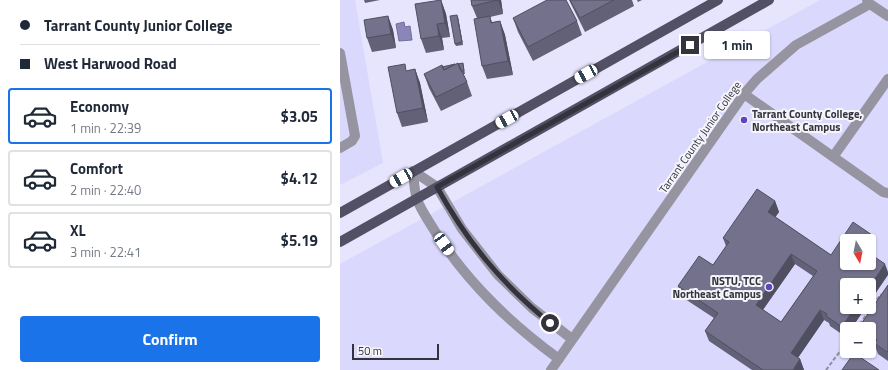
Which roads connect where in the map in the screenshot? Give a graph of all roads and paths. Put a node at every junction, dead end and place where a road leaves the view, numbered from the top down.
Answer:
1 (718, 0) edge
2 (769, 0) edge
3 (868, 2) edge
4 (888, 16) edge
5 (340, 53) edge
6 (888, 79) edge
7 (744, 94) junction
8 (340, 148) edge
9 (833, 157) junction
10 (413, 171) junction
11 (437, 187) junction
12 (888, 193) edge
13 (417, 199) junction
14 (340, 213) edge
15 (340, 242) edge
16 (883, 291) edge
17 (861, 322) edge
18 (572, 339) junction
19 (840, 351) edge
20 (559, 358) junction
21 (551, 370) edge
22 (826, 370) edge

1 - 10 main road
2 - 11 main road
3 - 4 street, Tarrant County Junior College
3 - 7 street, Tarrant County Junior College
5 - 8 street
6 - 9 street
7 - 9 street
7 - 18 street, Tarrant County Junior College
9 - 12 street
10 - 11 street
10 - 13 street
10 - 14 main road
11 - 13 main road
11 - 18 street
13 - 15 main road
13 - 20 street
16 - 17 path
18 - 20 street, Tarrant County Junior College
19 - 22 path
20 - 21 street, Tarrant County Junior College

